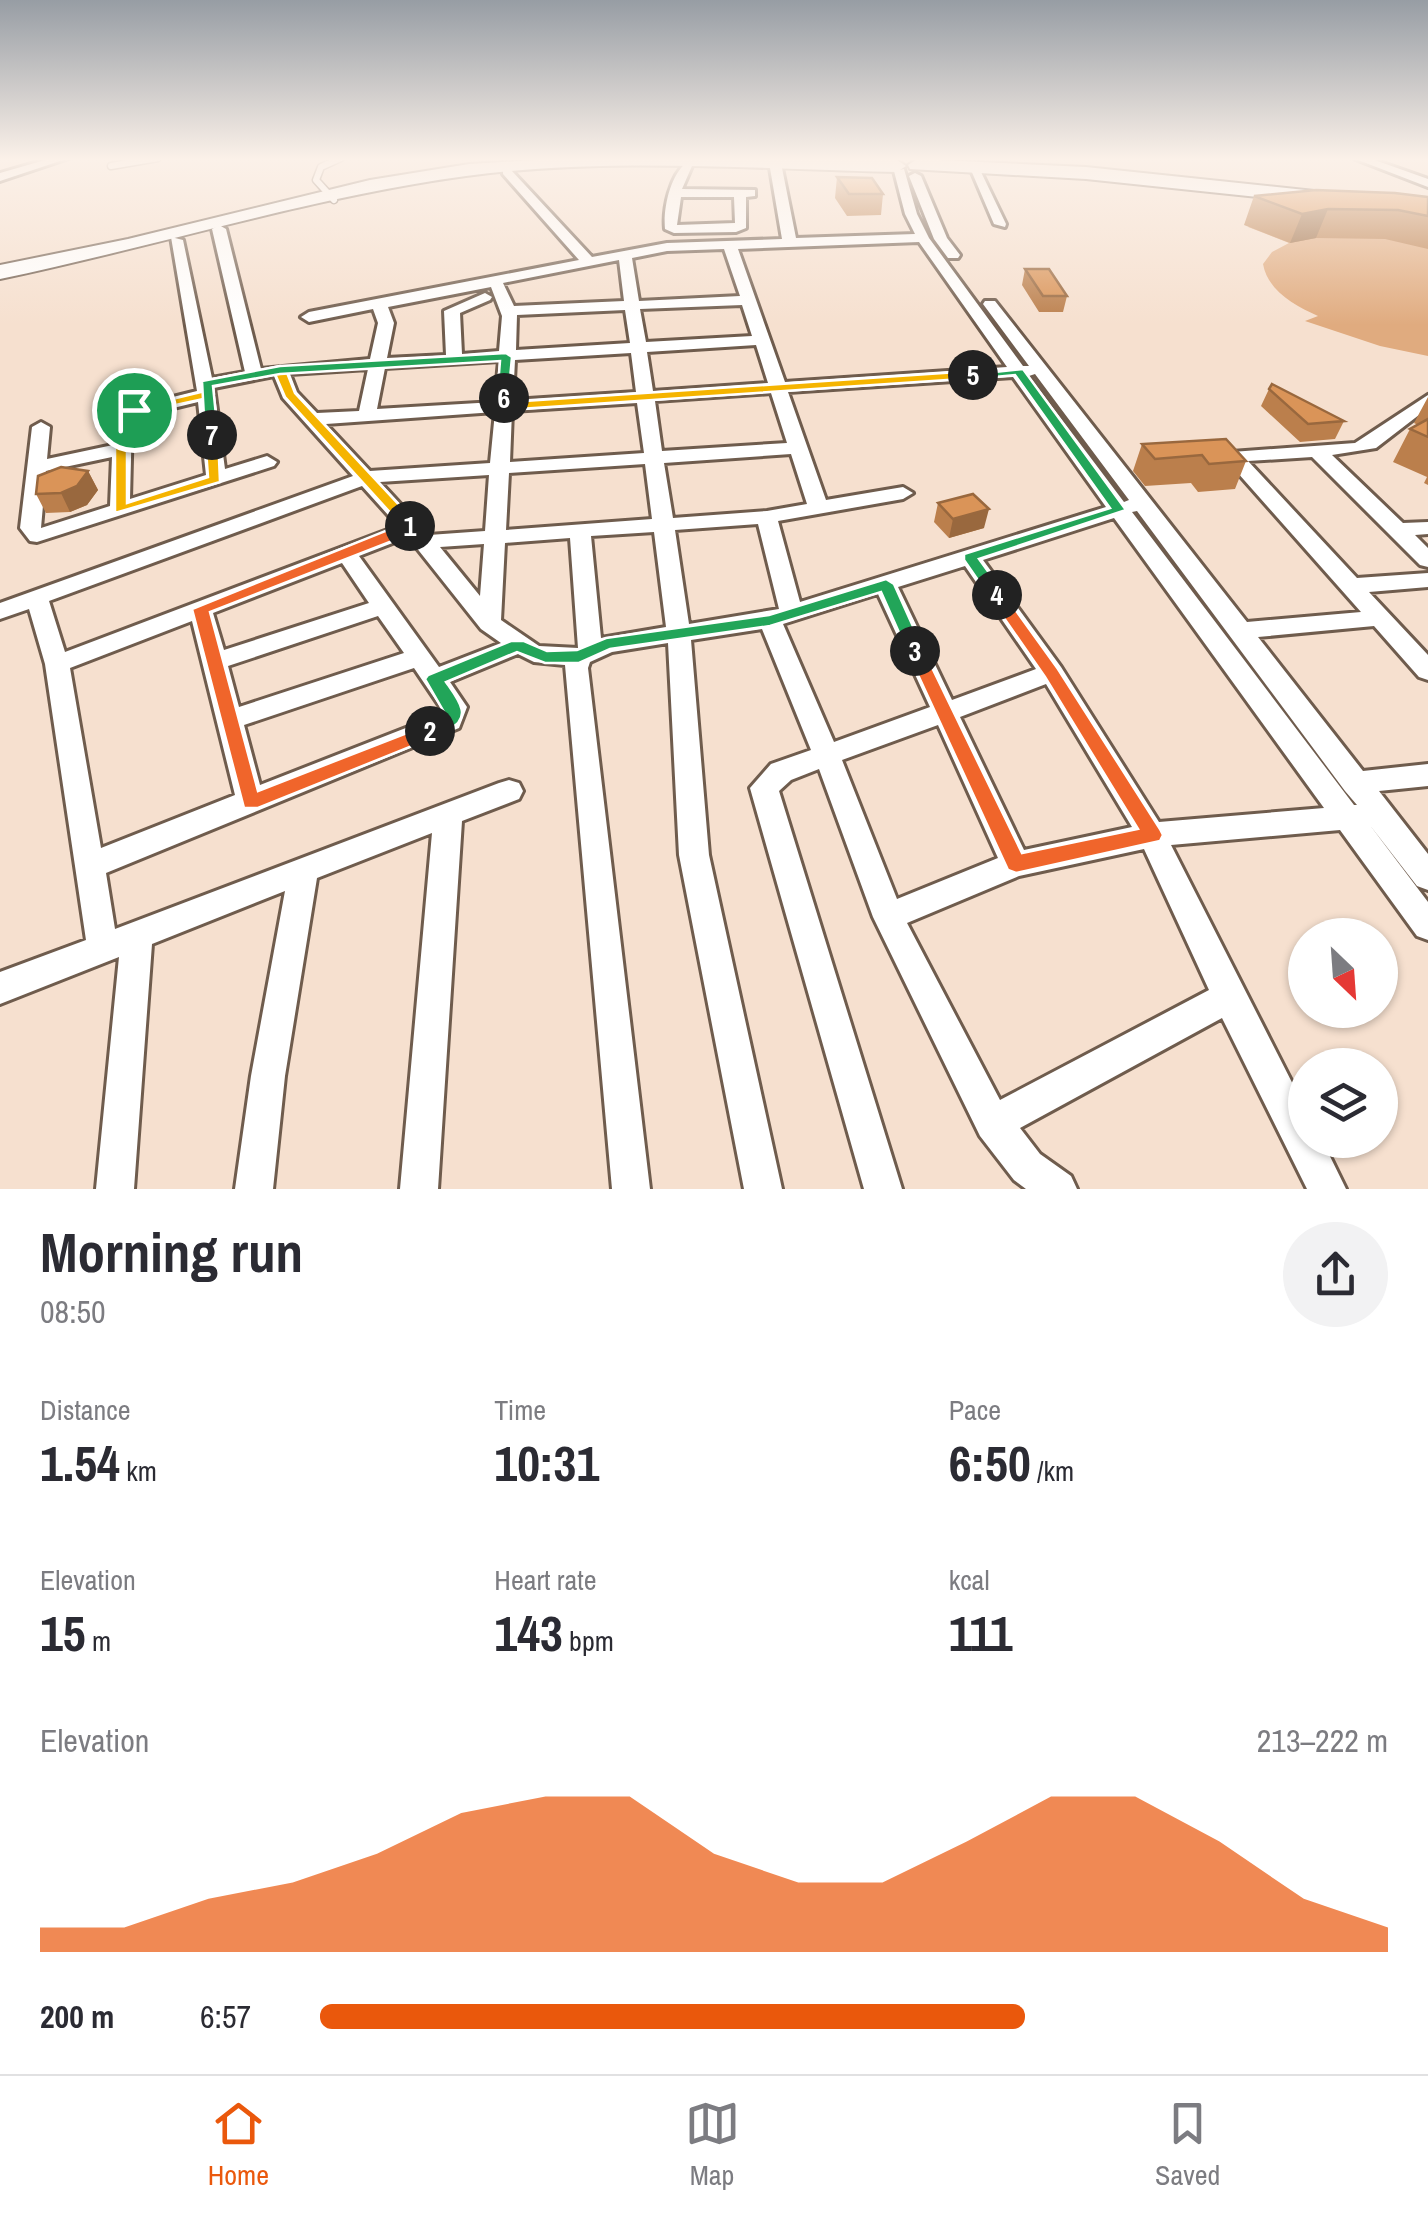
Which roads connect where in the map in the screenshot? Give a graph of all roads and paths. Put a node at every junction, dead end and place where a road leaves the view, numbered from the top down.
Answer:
1 (266, 213) edge
2 (275, 213) edge
3 (545, 213) edge
4 (672, 213) edge
5 (743, 213) edge
6 (784, 213) edge
7 (911, 213) edge
8 (929, 213) edge
9 (996, 213) edge
10 (1000, 224) dead end
11 (218, 229) junction
12 (923, 238) junction
13 (176, 240) junction
14 (790, 244) junction
15 (730, 246) junction
16 (625, 254) junction
17 (587, 260) junction
18 (0, 274) edge
19 (498, 288) junction
20 (747, 300) junction
21 (378, 304) junction
22 (632, 306) junction
23 (510, 311) junction
24 (309, 317) dead end
25 (760, 340) junction
26 (637, 348) junction
27 (506, 357) junction
28 (454, 360) junction
29 (378, 365) junction
30 (280, 370) junction
31 (1028, 371) junction
32 (254, 375) junction
33 (207, 389) junction
34 (776, 390) junction
35 (643, 398) junction
36 (1428, 400) edge
37 (503, 406) junction
38 (367, 416) junction
39 (314, 419) junction
40 (41, 427) dead end
41 (797, 448) junction
42 (121, 449) junction
43 (1316, 451) junction
44 (1234, 456) junction
45 (652, 457) junction
46 (1198, 458) edge
47 (267, 462) dead end
48 (500, 466) junction
49 (36, 467) junction
50 (368, 477) junction
51 (216, 479) junction
52 (904, 493) dead end
53 (1130, 507) junction
54 (819, 509) junction
55 (120, 510) junction
56 (767, 518) junction
57 (661, 525) junction
58 (1428, 528) edge
59 (580, 530) junction
60 (1397, 530) junction
61 (418, 535) junction
62 (495, 537) junction
63 (346, 553) junction
64 (970, 557) junction
65 (1428, 560) edge
66 (1428, 580) edge
67 (886, 584) junction
68 (1350, 586) junction
69 (37, 598) junction
70 (383, 606) junction
71 (201, 609) junction
72 (0, 611) edge
73 (781, 617) junction
74 (1380, 618) junction
75 (489, 623) junction
76 (1238, 630) junction
77 (679, 636) junction
78 (518, 645) junction
79 (584, 652) junction
80 (214, 662) junction
81 (57, 664) junction
82 (426, 668) junction
83 (1428, 671) edge
84 (1052, 673) junction
85 (942, 710) junction
86 (230, 720) junction
87 (828, 758) junction
88 (1428, 775) edge
89 (1355, 783) junction
90 (508, 790) dead end
91 (251, 802) junction
92 (448, 814) junction
93 (1364, 816) junction
94 (1152, 835) junction
95 (1016, 864) junction
96 (92, 866) junction
97 (304, 870) junction
98 (1428, 877) edge
99 (888, 917) junction
100 (1428, 926) edge
101 (136, 935) junction
102 (104, 948) junction
103 (0, 988) edge
104 (1228, 997) junction
105 (993, 1123) junction
106 (115, 1189) edge
107 (254, 1189) edge
108 (419, 1189) edge
109 (631, 1189) edge
110 (763, 1189) edge
111 (884, 1189) edge
112 (1058, 1189) edge
113 (1327, 1189) edge

1 - 18 main road
2 - 11 main road
3 - 17 street
4 - 5 street
6 - 14 street
7 - 12 street
8 - 31 street
9 - 10 street
11 - 13 main road
11 - 32 street
12 - 14 street
12 - 31 street
13 - 18 main road
13 - 33 street
14 - 15 street
15 - 16 street
15 - 20 street
16 - 17 street
16 - 22 street
17 - 19 street
19 - 21 street
19 - 23 street
19 - 28 street
20 - 22 street
20 - 25 street
21 - 24 street
21 - 29 street
22 - 23 street
22 - 26 street
23 - 27 street
25 - 26 street
25 - 34 street
26 - 27 street
26 - 35 street
27 - 28 street
27 - 37 street
28 - 29 street
29 - 30 street
29 - 38 street
30 - 32 street
30 - 39 street
31 - 34 street
31 - 53 street
31 - 53 street
32 - 33 street
33 - 42 street
33 - 51 street
34 - 35 street
34 - 41 street
35 - 37 street
35 - 45 street
36 - 43 street
37 - 38 street
37 - 48 street
38 - 39 street
39 - 50 street
40 - 49 street
41 - 45 street
41 - 54 street
42 - 49 street
42 - 55 street
43 - 44 street
43 - 60 street
44 - 46 street
44 - 68 street
45 - 48 street
45 - 57 street
47 - 51 street
48 - 50 street
48 - 62 street
49 - 55 street
50 - 61 street
50 - 69 street
51 - 55 street
52 - 54 street
53 - 64 street
53 - 76 street
53 - 93 street
54 - 56 street
56 - 57 street
56 - 73 street
57 - 59 street
57 - 77 street
58 - 60 street
59 - 62 street
59 - 79 street
60 - 65 street
61 - 62 street
61 - 63 street
61 - 75 street
62 - 75 street
63 - 70 street
63 - 71 street
64 - 67 street
64 - 84 street
66 - 68 street
67 - 73 street
67 - 85 street
68 - 74 street
69 - 72 street
69 - 81 street
70 - 80 street
70 - 82 street
71 - 80 street
71 - 81 street
73 - 77 street
73 - 87 street
74 - 76 street
74 - 83 street
75 - 78 street
76 - 89 street
77 - 79 street
77 - 110 street
78 - 79 street
78 - 82 street
79 - 109 street
80 - 86 street
81 - 96 street
82 - 86 street
82 - 91 street
84 - 85 street
84 - 94 street
85 - 87 street
85 - 95 street
86 - 91 street
87 - 99 street
87 - 111 street
88 - 89 street
89 - 93 street
90 - 92 street
91 - 96 street
92 - 97 street
92 - 108 street
93 - 94 street
93 - 98 street
93 - 100 street
94 - 95 street
94 - 104 street
95 - 99 street
96 - 102 street
97 - 101 street
97 - 107 street
99 - 105 street
101 - 102 street
101 - 106 street
102 - 103 street
104 - 105 street
104 - 113 street
105 - 112 street

